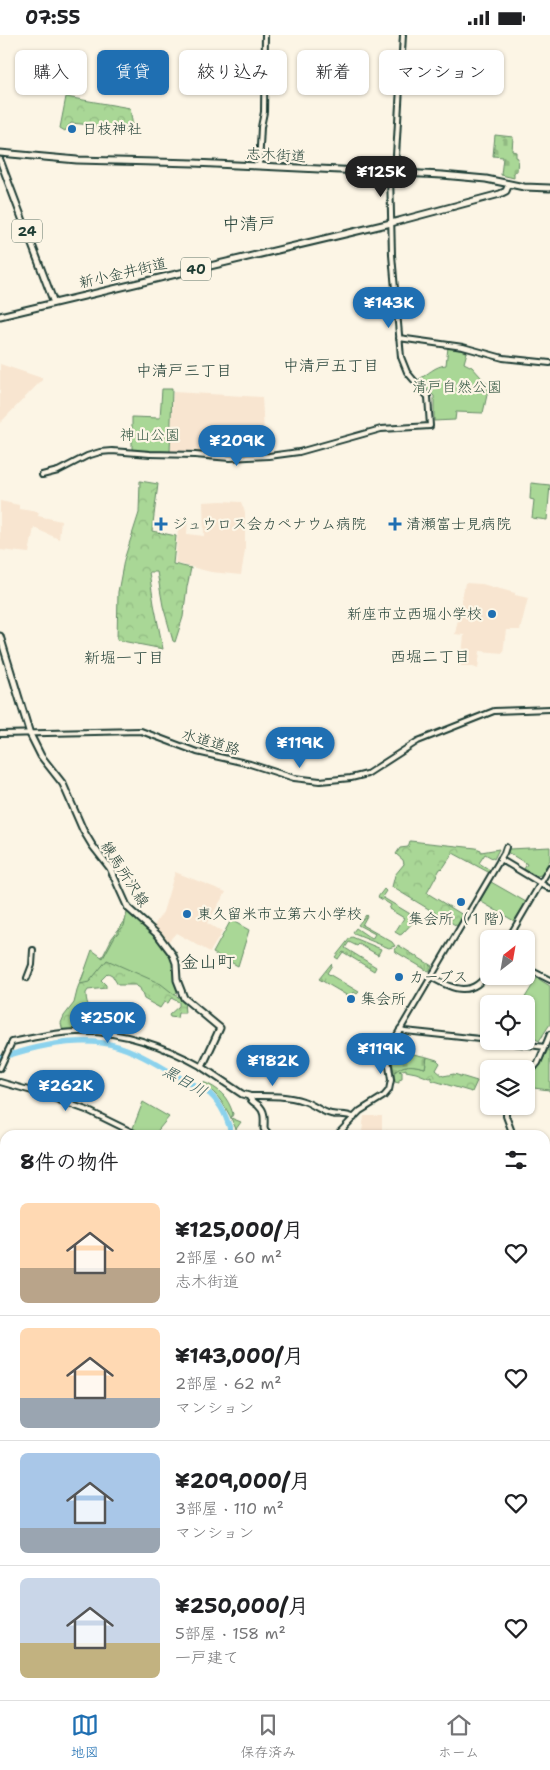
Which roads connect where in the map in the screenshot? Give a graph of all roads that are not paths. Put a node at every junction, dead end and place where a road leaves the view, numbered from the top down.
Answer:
1 (265, 35) edge
2 (403, 35) edge
3 (0, 153) edge
4 (0, 160) edge
5 (259, 167) junction
6 (393, 173) junction
7 (509, 184) junction
8 (550, 188) edge
9 (392, 223) junction
10 (54, 303) junction
11 (0, 316) edge
12 (399, 338) junction
13 (550, 363) edge
14 (42, 475) dead end
15 (0, 636) edge
16 (550, 709) edge
17 (0, 734) edge
18 (30, 734) junction
19 (506, 847) dead end
20 (500, 859) junction
21 (550, 867) edge
22 (541, 883) junction
23 (550, 889) edge
24 (513, 930) edge
25 (33, 950) dead end
26 (535, 972) edge
27 (431, 977) junction
28 (27, 978) dead end
29 (550, 980) edge
30 (480, 981) edge
31 (400, 1029) junction
32 (550, 1034) edge
33 (480, 1039) edge
34 (535, 1046) edge
35 (545, 1047) junction
36 (535, 1066) edge
37 (202, 1067) junction
38 (0, 1068) edge
39 (0, 1082) edge
40 (249, 1096) junction
41 (506, 1115) edge
42 (354, 1118) junction
43 (128, 1130) edge
44 (265, 1130) edge
45 (342, 1130) edge
46 (511, 1130) edge

1 - 5 street
2 - 6 street
3 - 5 main road, 志木街道
4 - 10 main road, 24
5 - 6 main road, 志木街道
6 - 7 main road, 志木街道
6 - 9 street
7 - 8 main road, 志木街道
7 - 9 main road, 新小金井街道 / 40
9 - 10 main road, 新小金井街道 / 40
9 - 12 street
10 - 11 main road, 新小金井街道 / 40
12 - 13 street
12 - 14 street
15 - 18 main road, 練馬所沢線
16 - 18 street, 水道道路
17 - 18 street, 水道道路
18 - 37 main road, 練馬所沢線
19 - 20 street
20 - 22 street
20 - 27 street
21 - 22 street
22 - 23 street
22 - 24 street
25 - 28 street
26 - 29 street
27 - 30 street
27 - 31 street
31 - 33 street
31 - 42 street
32 - 35 street
34 - 35 street
35 - 36 street
37 - 38 street
37 - 40 main road
39 - 43 street
40 - 42 street
40 - 44 main road
41 - 46 street
42 - 45 street

